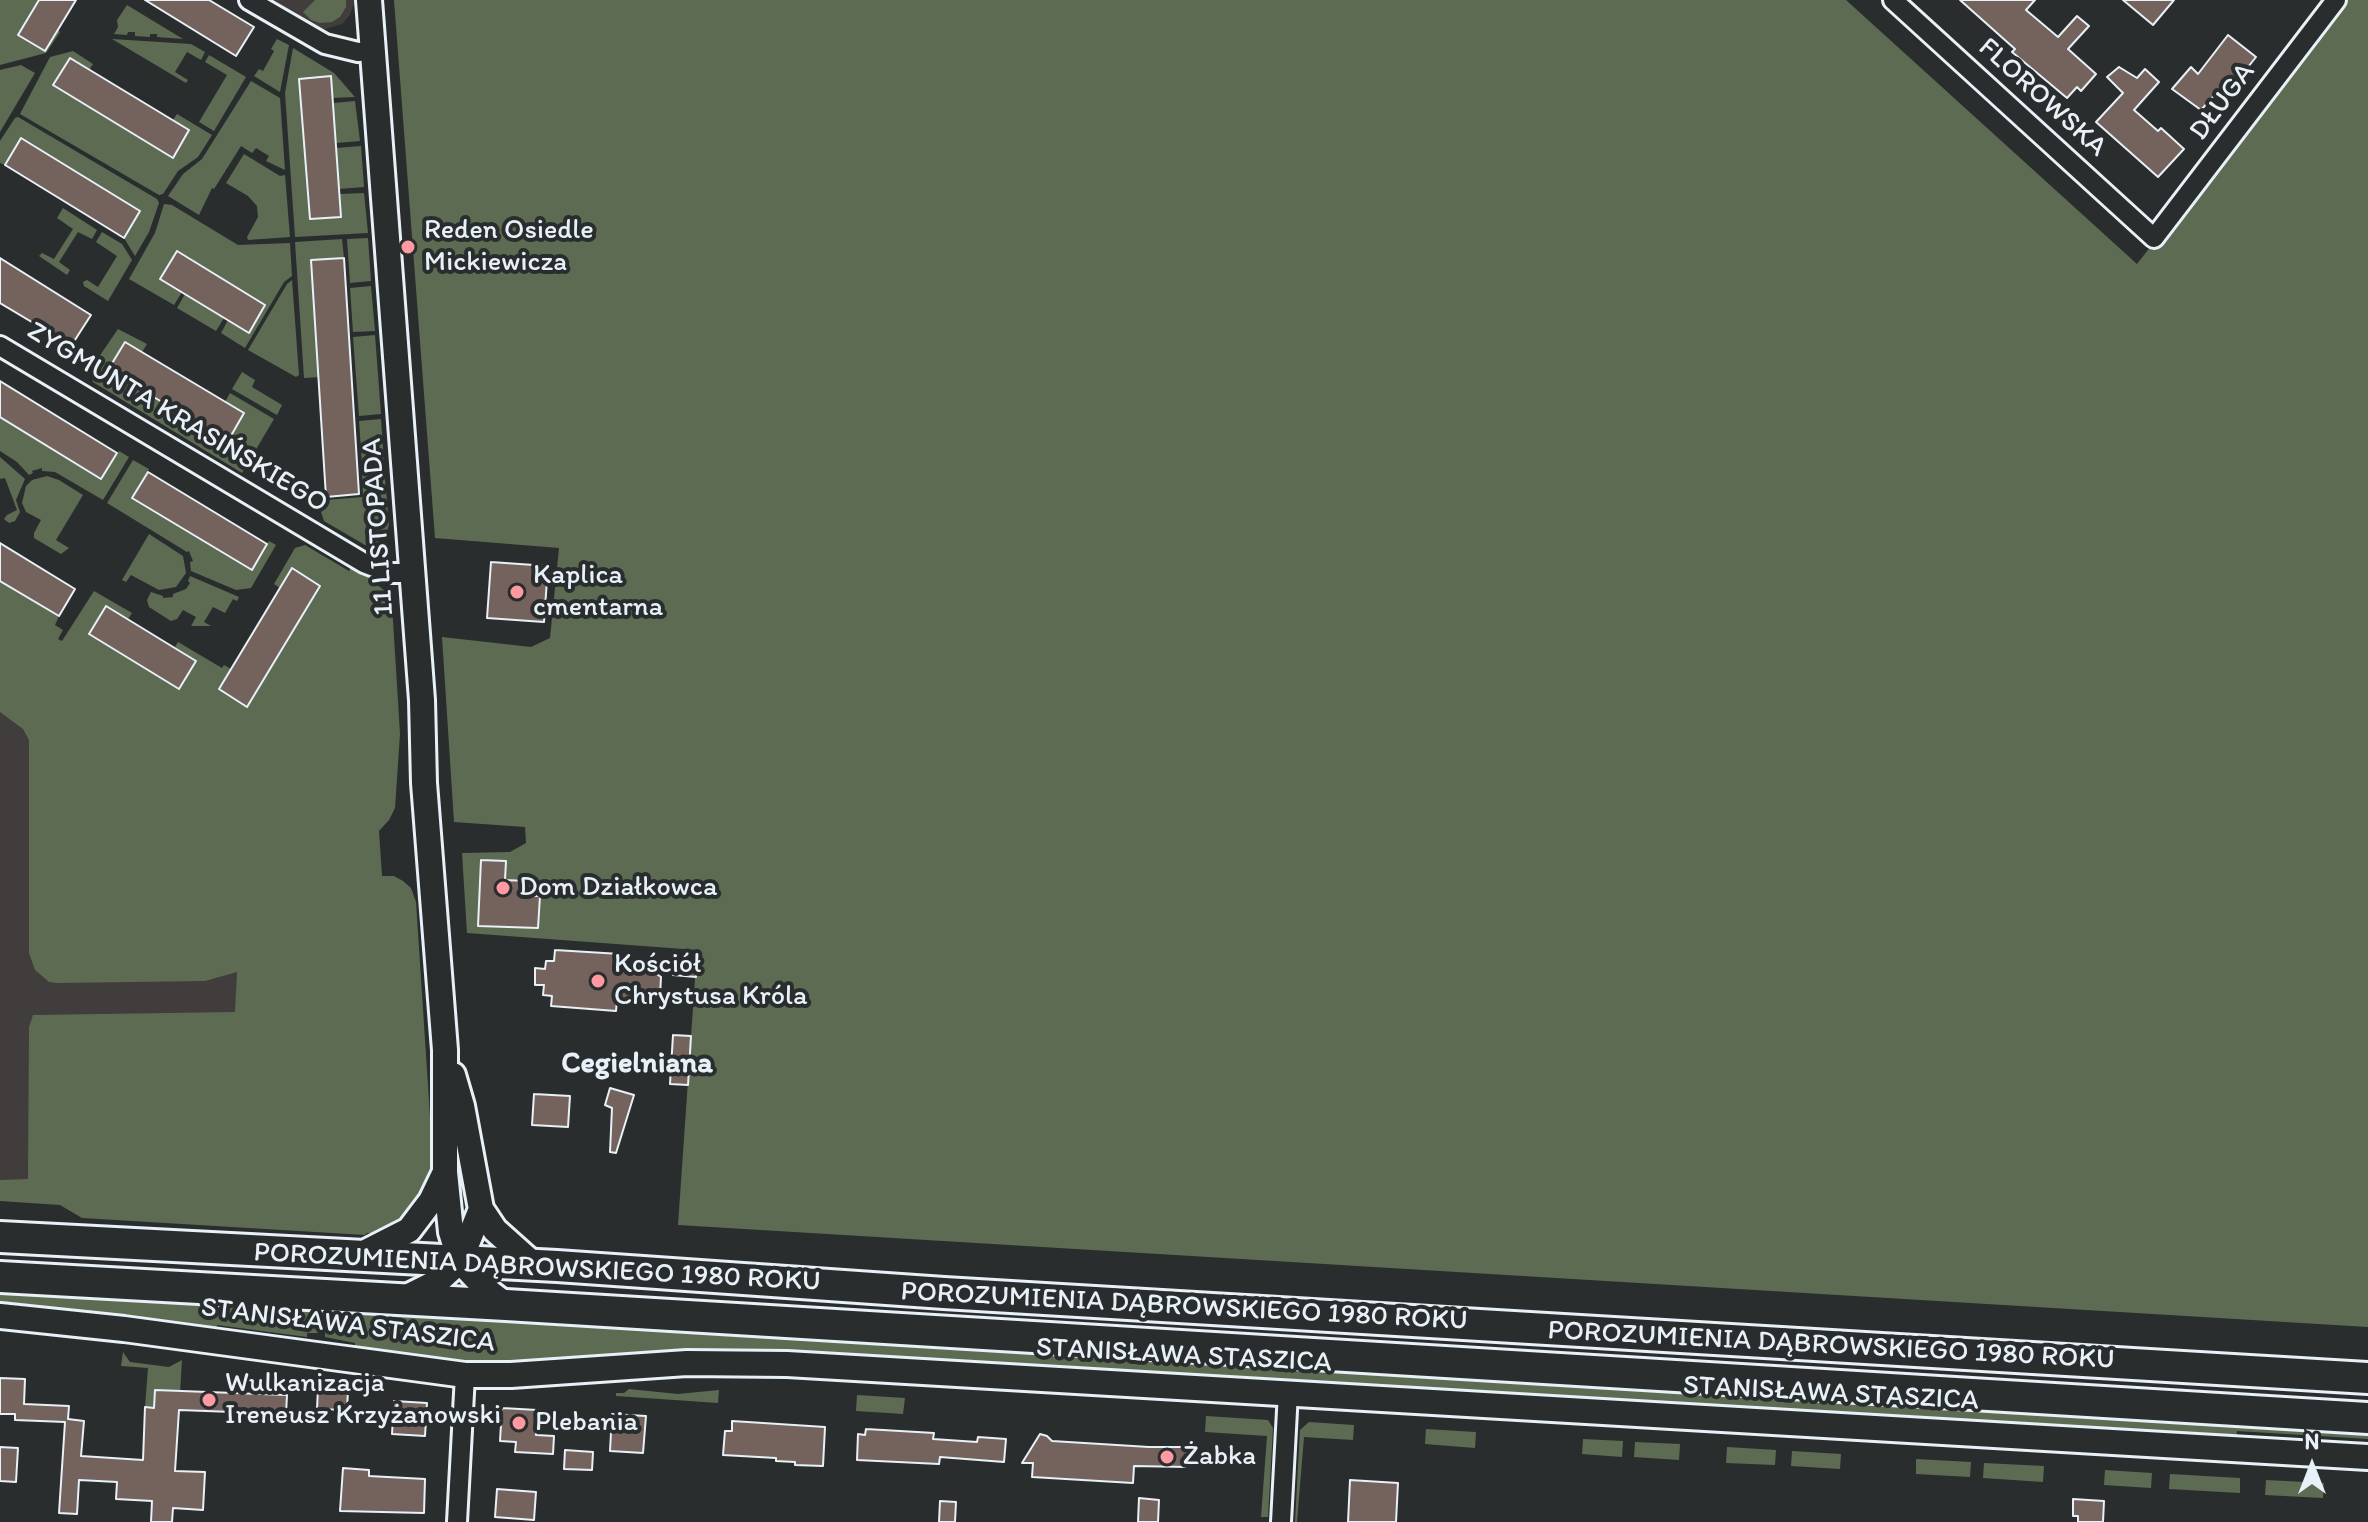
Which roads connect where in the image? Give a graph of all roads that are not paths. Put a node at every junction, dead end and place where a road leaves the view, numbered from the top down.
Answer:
1 (249, 0) edge
2 (369, 0) edge
3 (1893, 0) edge
4 (2336, 0) edge
5 (373, 51) junction
6 (2154, 238) joint
7 (0, 346) edge
8 (413, 573) junction
9 (445, 1050) junction
10 (445, 1172) junction
11 (481, 1209) junction
12 (0, 1237) edge
13 (356, 1257) junction
14 (460, 1261) junction
15 (533, 1264) junction
16 (0, 1277) edge
17 (400, 1301) junction
18 (506, 1305) junction
19 (0, 1316) edge
20 (465, 1375) junction
21 (2368, 1378) edge
22 (1288, 1392) junction
23 (2368, 1418) edge
24 (2368, 1457) edge
25 (457, 1522) edge
26 (1281, 1522) edge

1 - 5 street
2 - 5 street, 11 LISTOPADA
3 - 6 street, FLOROWSKA
4 - 6 street, DŁUGA
5 - 8 street, 11 LISTOPADA
7 - 8 street, ZYGMUNTA KRASIŃSKIEGO
8 - 9 street, 11 LISTOPADA
9 - 10 street, 11 LISTOPADA
9 - 11 street, 11 LISTOPADA
10 - 13 street
10 - 14 street, 11 LISTOPADA
11 - 14 street
11 - 15 street
12 - 13 main road, POROZUMIENIA DĄBROWSKIEGO 1980 ROKU
13 - 14 main road, POROZUMIENIA DĄBROWSKIEGO 1980 ROKU
14 - 15 main road, POROZUMIENIA DĄBROWSKIEGO 1980 ROKU
14 - 17 street
14 - 18 street
15 - 21 main road, POROZUMIENIA DĄBROWSKIEGO 1980 ROKU
16 - 17 main road, POROZUMIENIA DĄBROWSKIEGO 1980 ROKU
17 - 18 main road, POROZUMIENIA DĄBROWSKIEGO 1980 ROKU
18 - 23 main road, POROZUMIENIA DĄBROWSKIEGO 1980 ROKU
19 - 20 street, STANISŁAWA STASZICA
20 - 22 street, STANISŁAWA STASZICA
20 - 25 street
22 - 24 street, STANISŁAWA STASZICA
22 - 26 street

